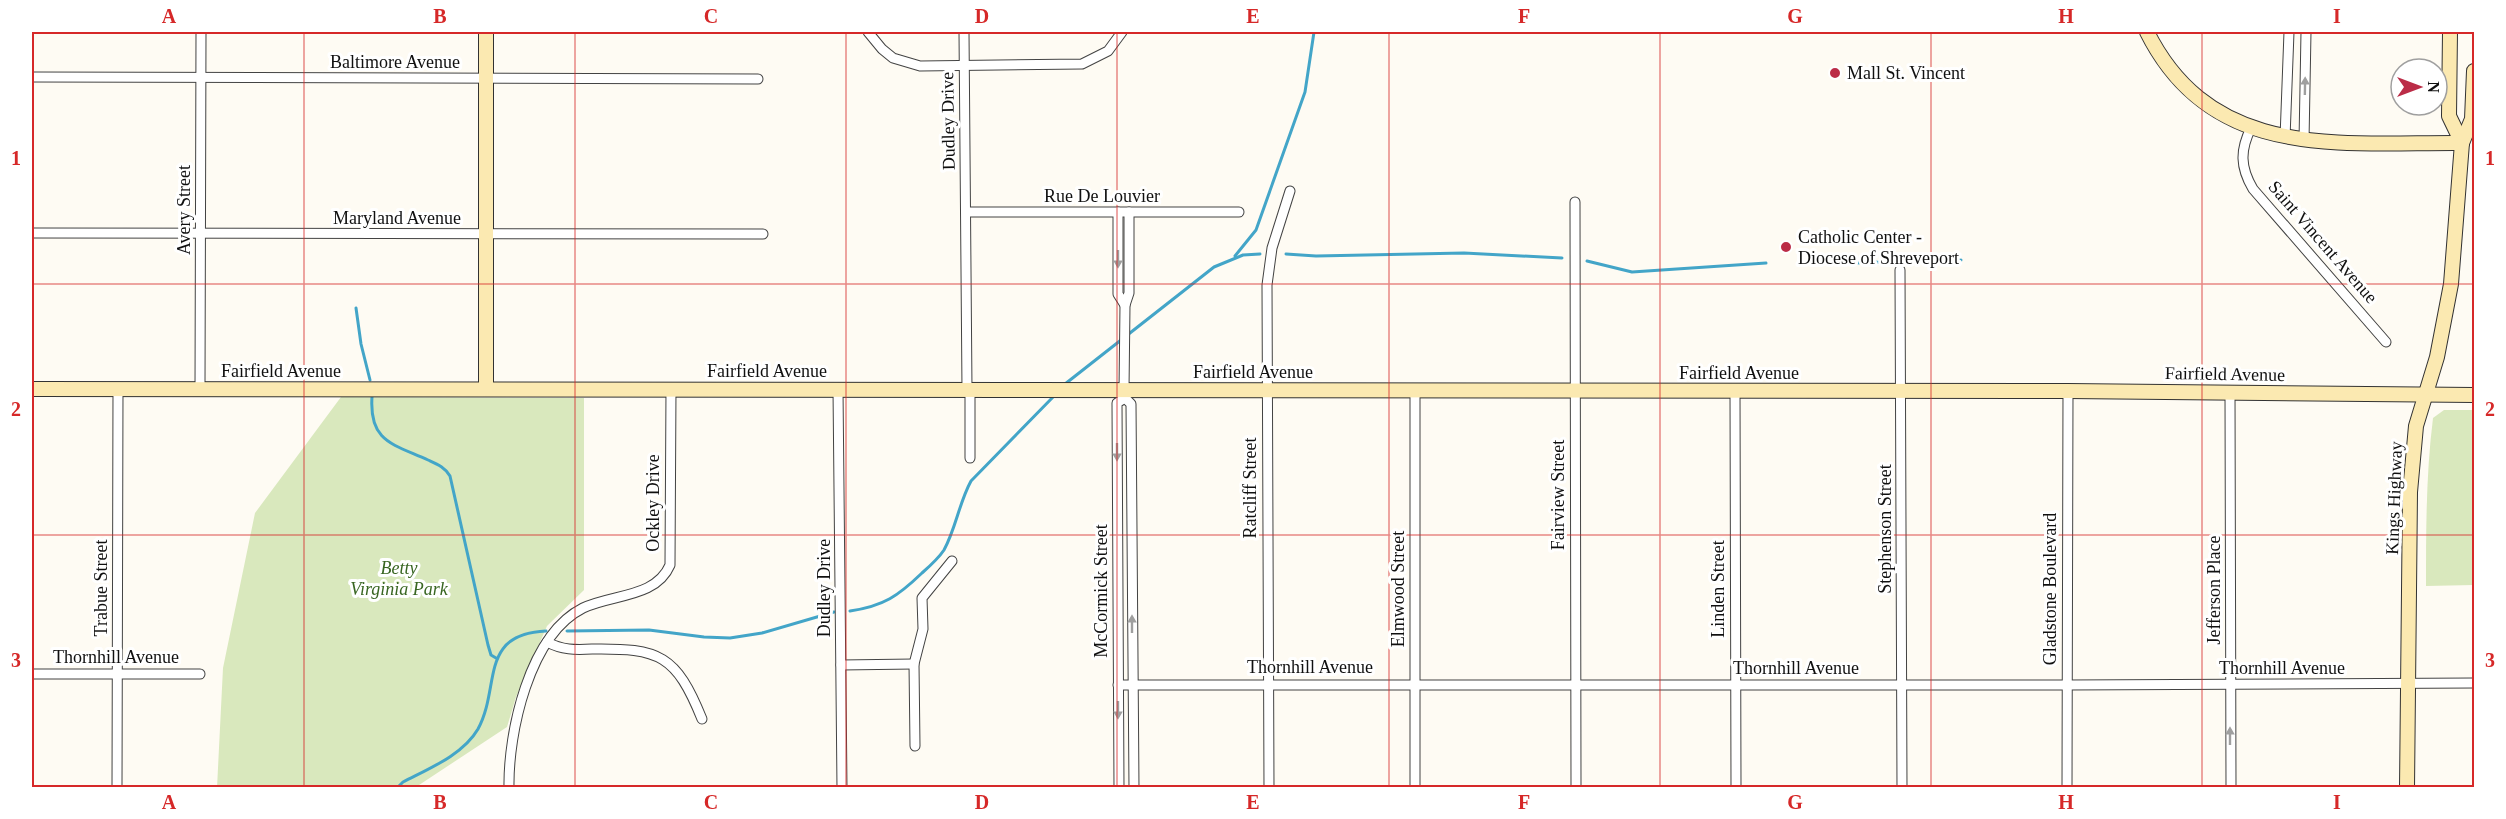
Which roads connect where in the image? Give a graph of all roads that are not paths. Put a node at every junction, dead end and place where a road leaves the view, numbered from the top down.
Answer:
1 (201, 32) edge
2 (486, 32) edge
3 (868, 32) edge
4 (964, 32) edge
5 (1122, 32) edge
6 (2147, 32) edge
7 (2289, 32) edge
8 (2306, 32) edge
9 (2450, 32) edge
10 (964, 64) junction
11 (2475, 71) edge
12 (32, 77) edge
13 (201, 78) junction
14 (486, 78) junction
15 (759, 79) dead end
16 (2251, 128) junction
17 (2285, 138) junction
18 (2304, 141) junction
19 (2468, 143) edge
20 (1290, 191) dead end
21 (1575, 202) dead end
22 (966, 212) junction
23 (1118, 212) junction
24 (1129, 212) junction
25 (1239, 212) dead end
26 (32, 233) edge
27 (201, 233) junction
28 (763, 234) dead end
29 (485, 235) junction
30 (1900, 270) dead end
31 (1125, 305) junction
32 (2386, 342) dead end
33 (32, 389) edge
34 (118, 389) junction
35 (200, 389) junction
36 (486, 389) junction
37 (671, 389) junction
38 (838, 389) junction
39 (968, 389) junction
40 (1266, 390) junction
41 (1414, 390) junction
42 (1575, 390) junction
43 (1735, 391) junction
44 (1901, 391) junction
45 (2068, 391) junction
46 (2230, 392) junction
47 (1124, 394) junction
48 (2426, 395) junction
49 (2475, 395) edge
50 (969, 459) dead end
51 (1118, 534) junction
52 (1132, 534) junction
53 (952, 561) dead end
54 (546, 642) junction
55 (914, 664) junction
56 (841, 665) junction
57 (32, 674) edge
58 (117, 674) junction
59 (200, 674) dead end
60 (2408, 683) junction
61 (2475, 683) edge
62 (1268, 684) junction
63 (1415, 684) junction
64 (1901, 684) junction
65 (2230, 684) junction
66 (1118, 685) junction
67 (1133, 685) junction
68 (1575, 685) junction
69 (1735, 685) junction
70 (2066, 685) junction
71 (702, 719) dead end
72 (915, 746) dead end
73 (117, 788) edge
74 (509, 788) edge
75 (842, 788) edge
76 (1119, 788) edge
77 (1134, 788) edge
78 (1269, 788) edge
79 (1415, 788) edge
80 (1576, 788) edge
81 (1736, 788) edge
82 (1902, 788) edge
83 (2067, 788) edge
84 (2231, 788) edge
85 (2407, 788) edge

1 - 13 street, Avery Street
2 - 14 street
3 - 10 street
4 - 10 street, Dudley Drive
5 - 10 street
6 - 16 street
7 - 17 street
18 -> 8 street
9 - 19 street
10 - 22 street, Dudley Drive
11 - 19 street, Kings Highway
12 - 13 street, Baltimore Avenue
13 - 14 street, Baltimore Avenue
13 - 27 street, Avery Street
14 - 15 street, Baltimore Avenue
14 - 29 street
16 - 17 street
16 - 32 street, Saint Vincent Avenue
17 - 18 street
18 - 19 street
19 - 48 street, Kings Highway
20 - 40 street, Ratcliff Street
21 - 42 street, Fairview Street
22 - 23 street, Rue De Louvier
22 - 39 street, Dudley Drive
23 - 24 street, Rue De Louvier
23 -> 31 street
24 - 25 street, Rue De Louvier
24 - 31 street
26 - 27 street, Maryland Avenue
27 - 29 street, Maryland Avenue
27 - 35 street, Avery Street
28 - 29 street, Maryland Avenue
29 - 36 street
30 - 44 street, Stephenson Street
31 - 47 street
33 - 34 street, Fairfield Avenue
34 - 35 street, Fairfield Avenue
34 - 58 street, Trabue Street
35 - 36 street, Fairfield Avenue
36 - 37 street, Fairfield Avenue
37 - 38 street, Fairfield Avenue
37 - 54 street, Ockley Drive
38 - 39 street, Fairfield Avenue
38 - 56 street, Dudley Drive
39 - 47 street, Fairfield Avenue
39 - 50 street, Dudley Drive
40 - 41 street, Fairfield Avenue
40 - 47 street, Fairfield Avenue
40 - 62 street, Ratcliff Street
41 - 42 street, Fairfield Avenue
41 - 63 street, Elmwood Street
42 - 43 street, Fairfield Avenue
42 - 68 street, Fairview Street
43 - 44 street, Fairfield Avenue
43 - 69 street, Linden Street
44 - 45 street, Fairfield Avenue
44 - 64 street, Stephenson Street
45 - 46 street, Fairfield Avenue
45 - 70 street, Gladstone Boulevard
46 - 48 street, Fairfield Avenue
46 - 65 street, Jefferson Place
47 -> 51 street, McCormick Street
47 - 52 street, McCormick Street
48 - 49 street, Fairfield Avenue
48 - 60 street, Kings Highway
51 - 52 street
51 - 66 street, McCormick Street
67 -> 52 street, McCormick Street
53 - 55 street
54 - 71 street
54 - 74 street, Ockley Drive
55 - 56 street
55 - 72 street
56 - 75 street, Dudley Drive
57 - 58 street, Thornhill Avenue
58 - 59 street, Thornhill Avenue
58 - 73 street, Trabue Street
60 - 61 street, Thornhill Avenue
60 - 65 street, Thornhill Avenue
60 - 85 street, Kings Highway
62 - 63 street, Thornhill Avenue
62 - 67 street, Thornhill Avenue
62 - 78 street, Ratcliff Street
63 - 68 street, Thornhill Avenue
63 - 79 street, Elmwood Street
64 - 69 street, Thornhill Avenue
64 - 70 street, Thornhill Avenue
64 - 82 street, Stephenson Street
65 - 70 street, Thornhill Avenue
84 -> 65 street, Jefferson Place
66 - 67 street, Thornhill Avenue
66 -> 76 street, McCormick Street
67 - 77 street, McCormick Street
68 - 69 street, Thornhill Avenue
68 - 80 street, Fairview Street
69 - 81 street, Linden Street
70 - 83 street, Gladstone Boulevard

